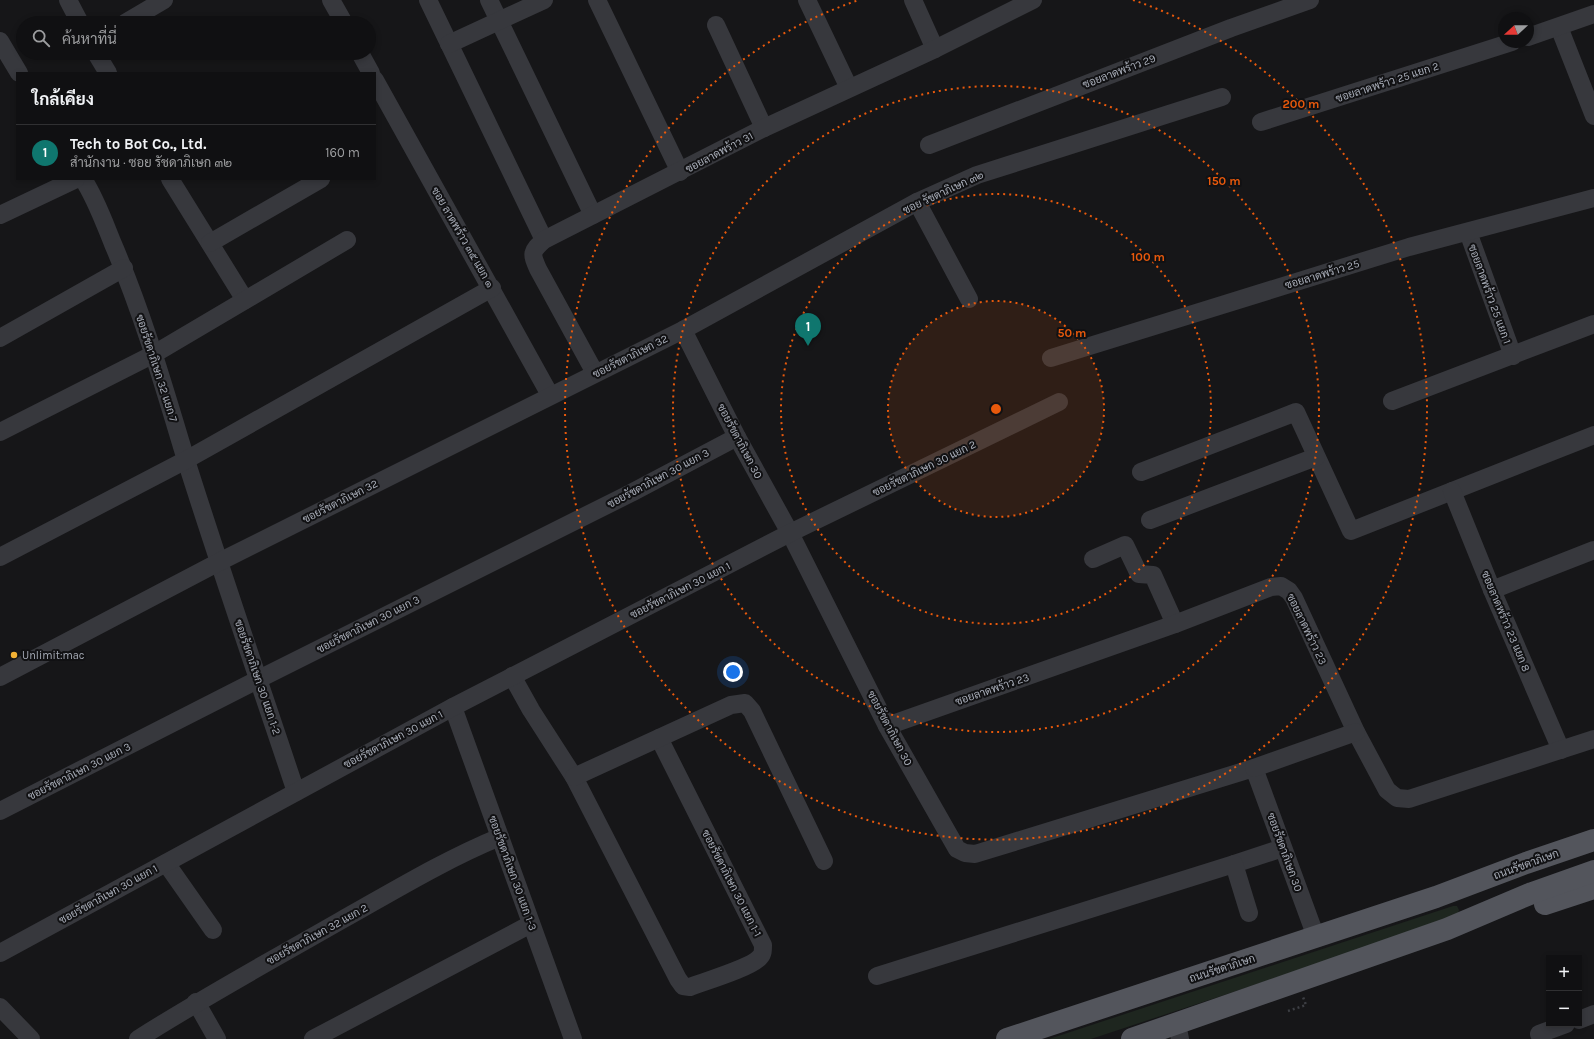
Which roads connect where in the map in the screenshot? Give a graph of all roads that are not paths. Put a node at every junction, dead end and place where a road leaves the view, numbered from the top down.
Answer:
1 (68, 0) edge
2 (164, 0) edge
3 (331, 0) edge
4 (428, 0) edge
5 (490, 0) edge
6 (544, 0) edge
7 (597, 0) edge
8 (807, 0) edge
9 (912, 0) edge
10 (1033, 0) edge
11 (1310, 0) edge
12 (1594, 14) edge
13 (76, 16) edge
14 (137, 16) edge
15 (340, 16) edge
16 (500, 22) junction
17 (716, 25) dead end
18 (1559, 27) junction
19 (1534, 35) edge
20 (0, 40) edge
21 (449, 44) junction
22 (1498, 46) edge
23 (935, 49) junction
24 (100, 60) edge
25 (364, 60) edge
26 (18, 72) edge
27 (107, 72) edge
28 (370, 72) edge
29 (376, 82) edge
30 (849, 88) junction
31 (1222, 97) dead end
32 (1594, 116) edge
33 (1261, 122) dead end
34 (764, 128) junction
35 (929, 144) dead end
36 (680, 172) junction
37 (74, 180) edge
38 (84, 180) edge
39 (171, 180) edge
40 (319, 180) edge
41 (1594, 198) edge
42 (918, 202) junction
43 (0, 214) edge
44 (593, 215) junction
45 (1468, 232) junction
46 (347, 240) dead end
47 (544, 240) junction
48 (210, 243) junction
49 (124, 268) junction
50 (492, 288) junction
51 (969, 299) dead end
52 (245, 300) junction
53 (1594, 324) edge
54 (683, 330) junction
55 (0, 338) edge
56 (154, 354) junction
57 (1513, 356) junction
58 (1051, 358) dead end
59 (595, 373) junction
60 (550, 395) junction
61 (1392, 401) dead end
62 (1059, 402) dead end
63 (0, 432) edge
64 (1594, 435) edge
65 (737, 437) junction
66 (1316, 457) junction
67 (186, 460) junction
68 (1141, 472) dead end
69 (1452, 491) junction
70 (1150, 520) dead end
71 (790, 533) junction
72 (1594, 550) edge
73 (0, 557) edge
74 (1093, 559) dead end
75 (219, 562) junction
76 (1492, 590) junction
77 (1175, 624) junction
78 (512, 676) junction
79 (0, 677) edge
80 (259, 679) junction
81 (453, 707) junction
82 (887, 726) junction
83 (1356, 732) junction
84 (659, 738) junction
85 (1594, 739) edge
86 (1561, 750) junction
87 (1254, 768) junction
88 (574, 777) junction
89 (296, 792) junction
90 (0, 811) edge
91 (500, 837) junction
92 (1594, 840) edge
93 (1284, 848) junction
94 (1594, 853) edge
95 (824, 861) dead end
96 (166, 862) junction
97 (1234, 864) junction
98 (1594, 871) edge
99 (1594, 888) edge
100 (1436, 897) junction
101 (1249, 913) dead end
102 (531, 924) junction
103 (1447, 929) junction
104 (213, 930) dead end
105 (1316, 937) junction
106 (0, 953) edge
107 (878, 976) dead end
108 (196, 1002) junction
109 (0, 1007) edge
110 (1594, 1014) edge
111 (1582, 1019) edge
112 (1558, 1027) edge
113 (1179, 1032) edge
114 (1539, 1034) dead end
115 (31, 1039) edge
116 (138, 1039) edge
117 (217, 1039) edge
118 (313, 1039) edge
119 (573, 1039) edge
120 (1007, 1039) edge
121 (1132, 1039) edge

1 - 13 street
2 - 14 street
3 - 15 street
4 - 21 street
5 - 16 street
6 - 16 street
7 - 36 street
8 - 30 street
9 - 23 street
10 - 23 street, ซอยลาดพร้าว 31
11 - 35 street, ซอยลาดพร้าว 29
12 - 18 street
16 - 21 street
16 - 44 street
17 - 34 street
18 - 19 street
18 - 32 street
20 - 26 street
21 - 47 street
22 - 33 street, ซอยลาดพร้าว 25 แยก 2
23 - 30 street, ซอยลาดพร้าว 31
24 - 27 street
25 - 28 street
29 - 50 street, ซอย ลาดพร้าว ๓๕ แยก ๑
30 - 34 street, ซอยลาดพร้าว 31
31 - 42 street, ซอย รัชดาภิเษก ๓๒
34 - 36 street, ซอยลาดพร้าว 31
36 - 44 street, ซอยลาดพร้าว 31
37 - 43 street
38 - 49 street, ซอยรัชดาภิเษก 32 แยก 7
39 - 48 street
40 - 48 street
41 - 45 street, ซอยลาดพร้าว 25
42 - 51 street
42 - 54 street, ซอย รัชดาภิเษก ๓๒
44 - 47 street, ซอยลาดพร้าว 31
45 - 57 street, ซอยลาดพร้าว 25 แยก 1
45 - 58 street, ซอยลาดพร้าว 25
46 - 52 street
47 - 59 street, ซอยลาดพร้าว 31
48 - 52 street
49 - 55 street
49 - 56 street, ซอยรัชดาภิเษก 32 แยก 7
50 - 60 street, ซอย ลาดพร้าว ๓๕ แยก ๑
50 - 67 street
52 - 56 street
53 - 57 street, ซอยลาดพร้าว 25 แยก 1
54 - 59 street, ซอยรัชดาภิเษก 32
54 - 65 street, ซอยรัชดาภิเษก 30
56 - 63 street
56 - 67 street, ซอยรัชดาภิเษก 32 แยก 7
57 - 61 street, ซอยลาดพร้าว 25 แยก 1
59 - 60 street, ซอยรัชดาภิเษก 32
60 - 75 street, ซอยรัชดาภิเษก 32
62 - 71 street, ซอยรัชดาภิเษก 30 แยก 2
64 - 69 street
65 - 71 street, ซอยรัชดาภิเษก 30
65 - 80 street, ซอยรัชดาภิเษก 30 แยก 3
66 - 68 street
66 - 69 street
66 - 70 street
67 - 73 street
67 - 75 street, ซอยรัชดาภิเษก 32 แยก 7
69 - 76 street, ซอยลาดพร้าว 23 แยก 8
71 - 78 street, ซอยรัชดาภิเษก 30 แยก 1
71 - 82 street, ซอยรัชดาภิเษก 30
72 - 76 street
74 - 77 street
75 - 79 street, ซอยรัชดาภิเษก 32
75 - 80 street, ซอยรัชดาภิเษก 30 แยก 1-2
76 - 86 street, ซอยลาดพร้าว 23 แยก 8
77 - 82 street, ซอยลาดพร้าว 23
77 - 83 street, ซอยลาดพร้าว 23
78 - 81 street, ซอยรัชดาภิเษก 30 แยก 1
78 - 88 street, ซอยรัชดาภิเษก 30 แยก 1-1
80 - 89 street, ซอยรัชดาภิเษก 30 แยก 1-2
80 - 90 street, ซอยรัชดาภิเษก 30 แยก 3
81 - 89 street, ซอยรัชดาภิเษก 30 แยก 1
81 - 91 street, ซอยรัชดาภิเษก 30 แยก 1-3
82 - 87 street, ซอยรัชดาภิเษก 30
83 - 86 street, ซอยลาดพร้าว 23
83 - 87 street, ซอยรัชดาภิเษก 30
84 - 88 street
84 - 88 street, ซอยรัชดาภิเษก 30 แยก 1-1
84 - 95 street
85 - 86 street, ซอยลาดพร้าว 23
87 - 93 street, ซอยรัชดาภิเษก 30
89 - 96 street, ซอยรัชดาภิเษก 30 แยก 1
91 - 102 street, ซอยรัชดาภิเษก 30 แยก 1-3
91 - 108 street, ซอยรัชดาภิเษก 32 แยก 2
92 - 100 main road, ถนนรัชดาภิเษก
93 - 97 street
93 - 105 street, ซอยรัชดาภิเษก 30
94 - 100 main road, ถนนรัชดาภิเษก
96 - 104 street
96 - 106 street, ซอยรัชดาภิเษก 30 แยก 1
97 - 101 street
97 - 107 street
98 - 103 main road
99 - 103 main road
100 - 105 main road, ถนนรัชดาภิเษก
102 - 118 street
102 - 119 street, ซอยรัชดาภิเษก 30 แยก 1-3
103 - 113 main road
105 - 120 main road, ถนนรัชดาภิเษก
108 - 116 street, ซอยรัชดาภิเษก 32 แยก 2
108 - 117 street
109 - 115 street
110 - 111 street
112 - 114 street
113 - 121 main road

